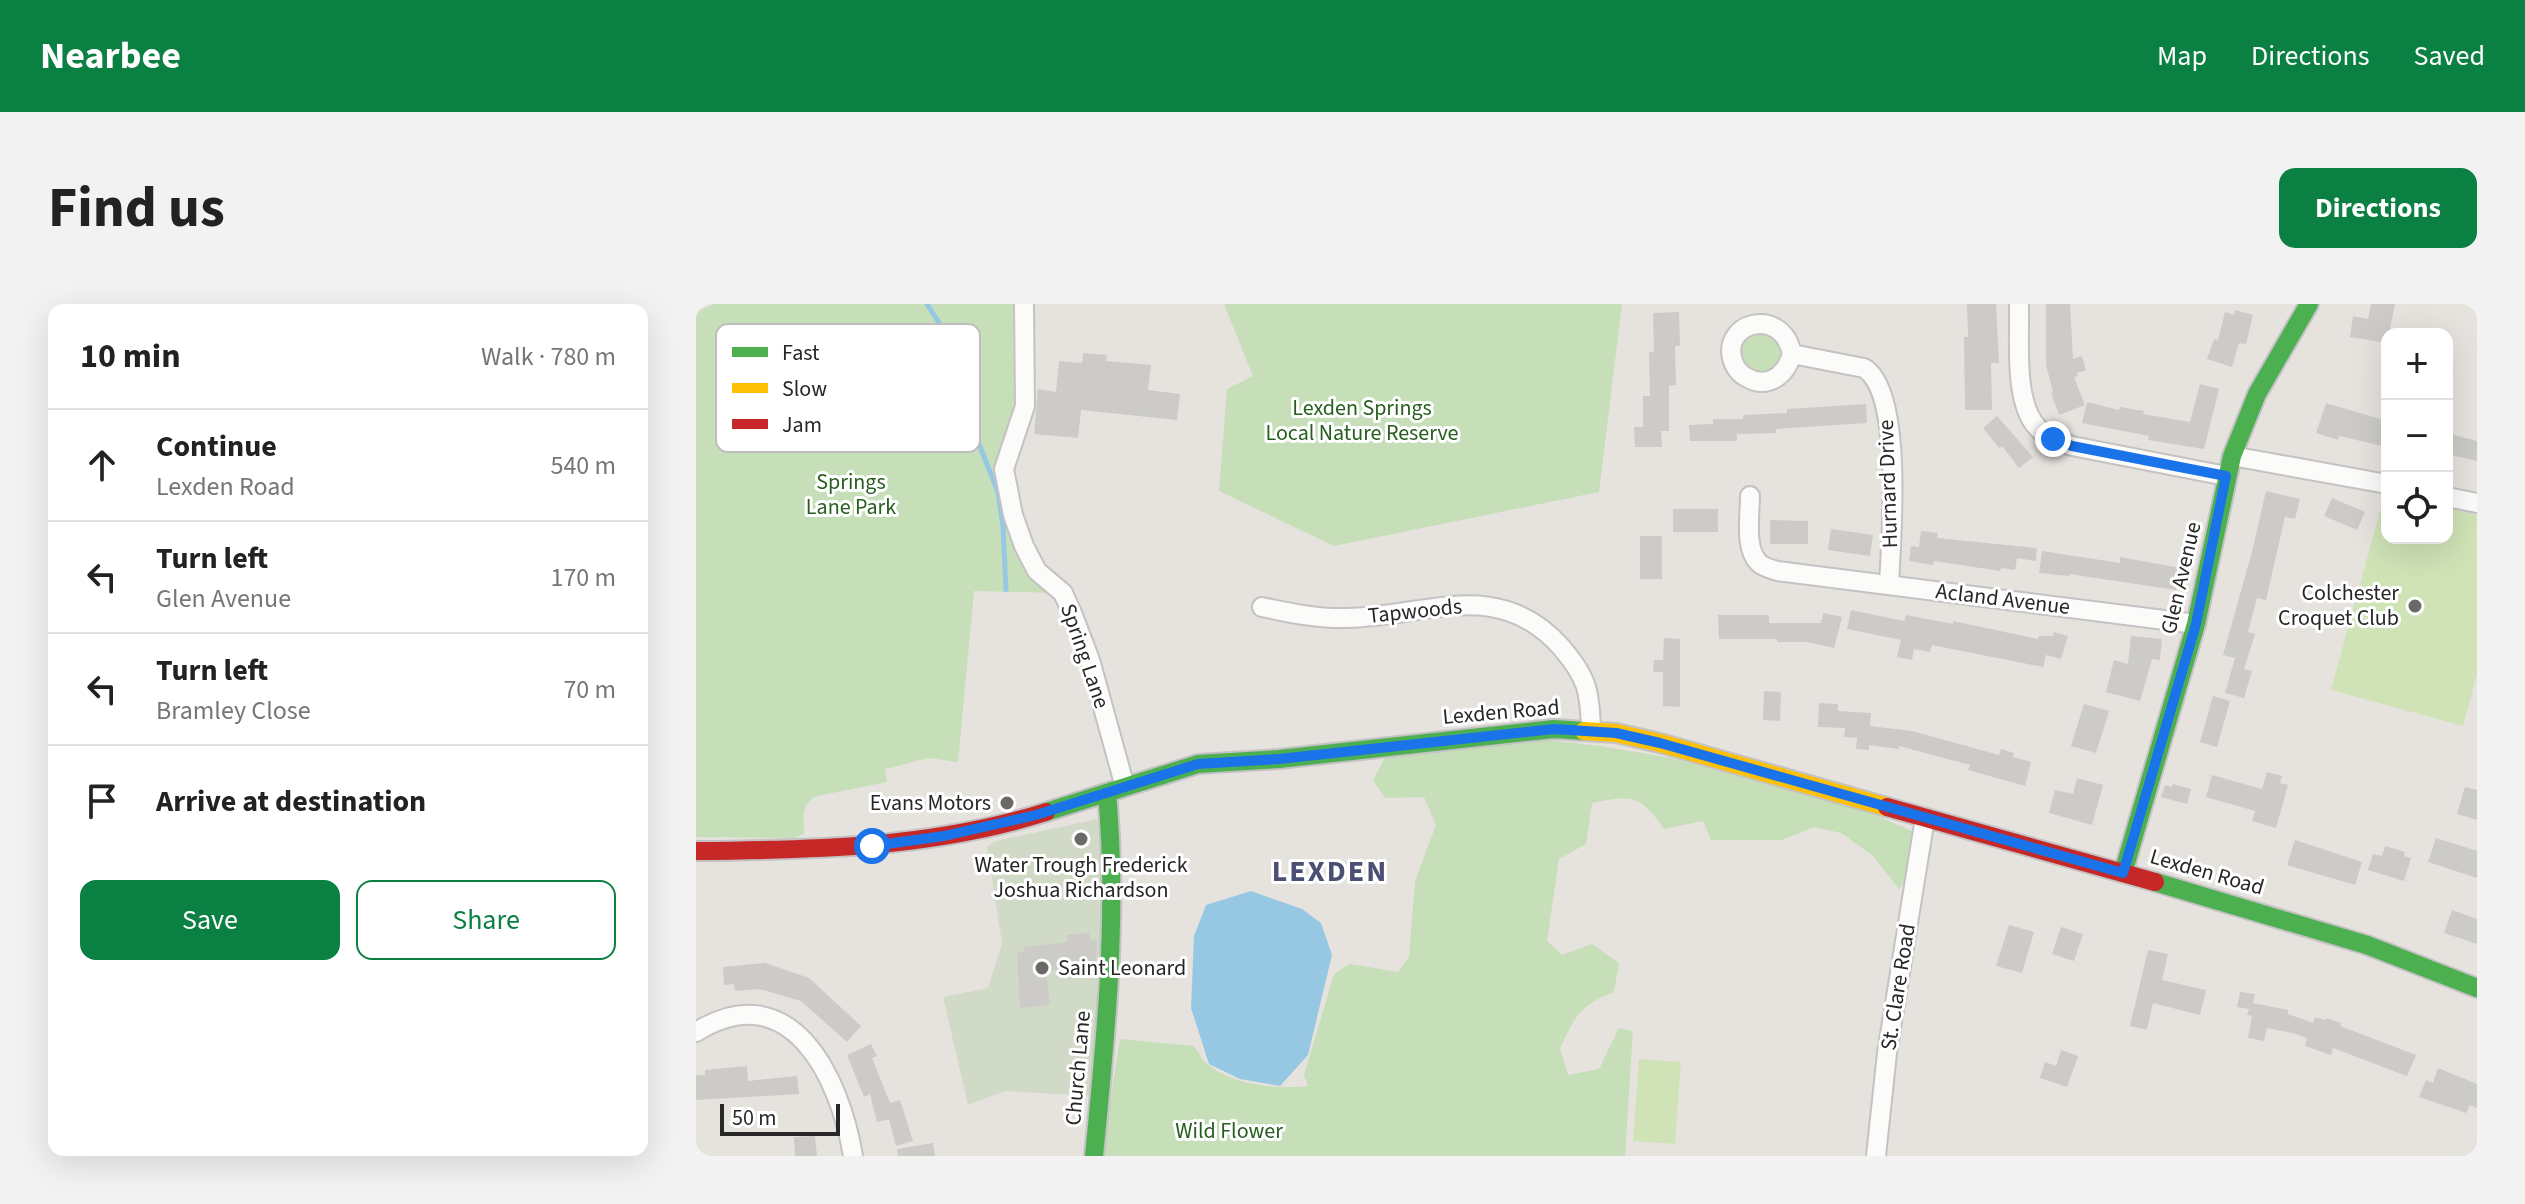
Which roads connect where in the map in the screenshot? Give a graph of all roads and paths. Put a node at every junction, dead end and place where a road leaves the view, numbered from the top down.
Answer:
1 (1024, 304) edge
2 (2019, 304) edge
3 (2309, 304) edge
4 (1792, 354) dead end
5 (2232, 456) junction
6 (2226, 476) junction
7 (2381, 483) edge
8 (1750, 496) dead end
9 (2453, 498) edge
10 (2477, 503) edge
11 (1889, 585) junction
12 (1262, 607) dead end
13 (2196, 624) junction
14 (1591, 730) junction
15 (1116, 790) junction
16 (1925, 818) junction
17 (696, 851) edge
18 (2123, 873) junction
19 (2477, 988) edge
20 (696, 1032) edge
21 (853, 1156) edge
22 (1094, 1156) edge
23 (1876, 1156) edge

1 - 15 street, Spring Lane
2 - 6 street
3 - 5 main road, Glen Avenue
4 - 11 street, Hurnard Drive
5 - 6 main road, Glen Avenue
5 - 7 street
6 - 13 main road, Glen Avenue
8 - 11 street, Acland Avenue
9 - 10 street
11 - 13 street, Acland Avenue
12 - 14 street, Tapwoods
13 - 18 main road, Glen Avenue
14 - 15 main road, Lexden Road
14 - 16 main road, Lexden Road
15 - 17 main road, Lexden Road
15 - 22 main road, Church Lane
16 - 18 main road, Lexden Road
16 - 23 street, St. Clare Road
18 - 19 main road, Lexden Road
20 - 21 street

